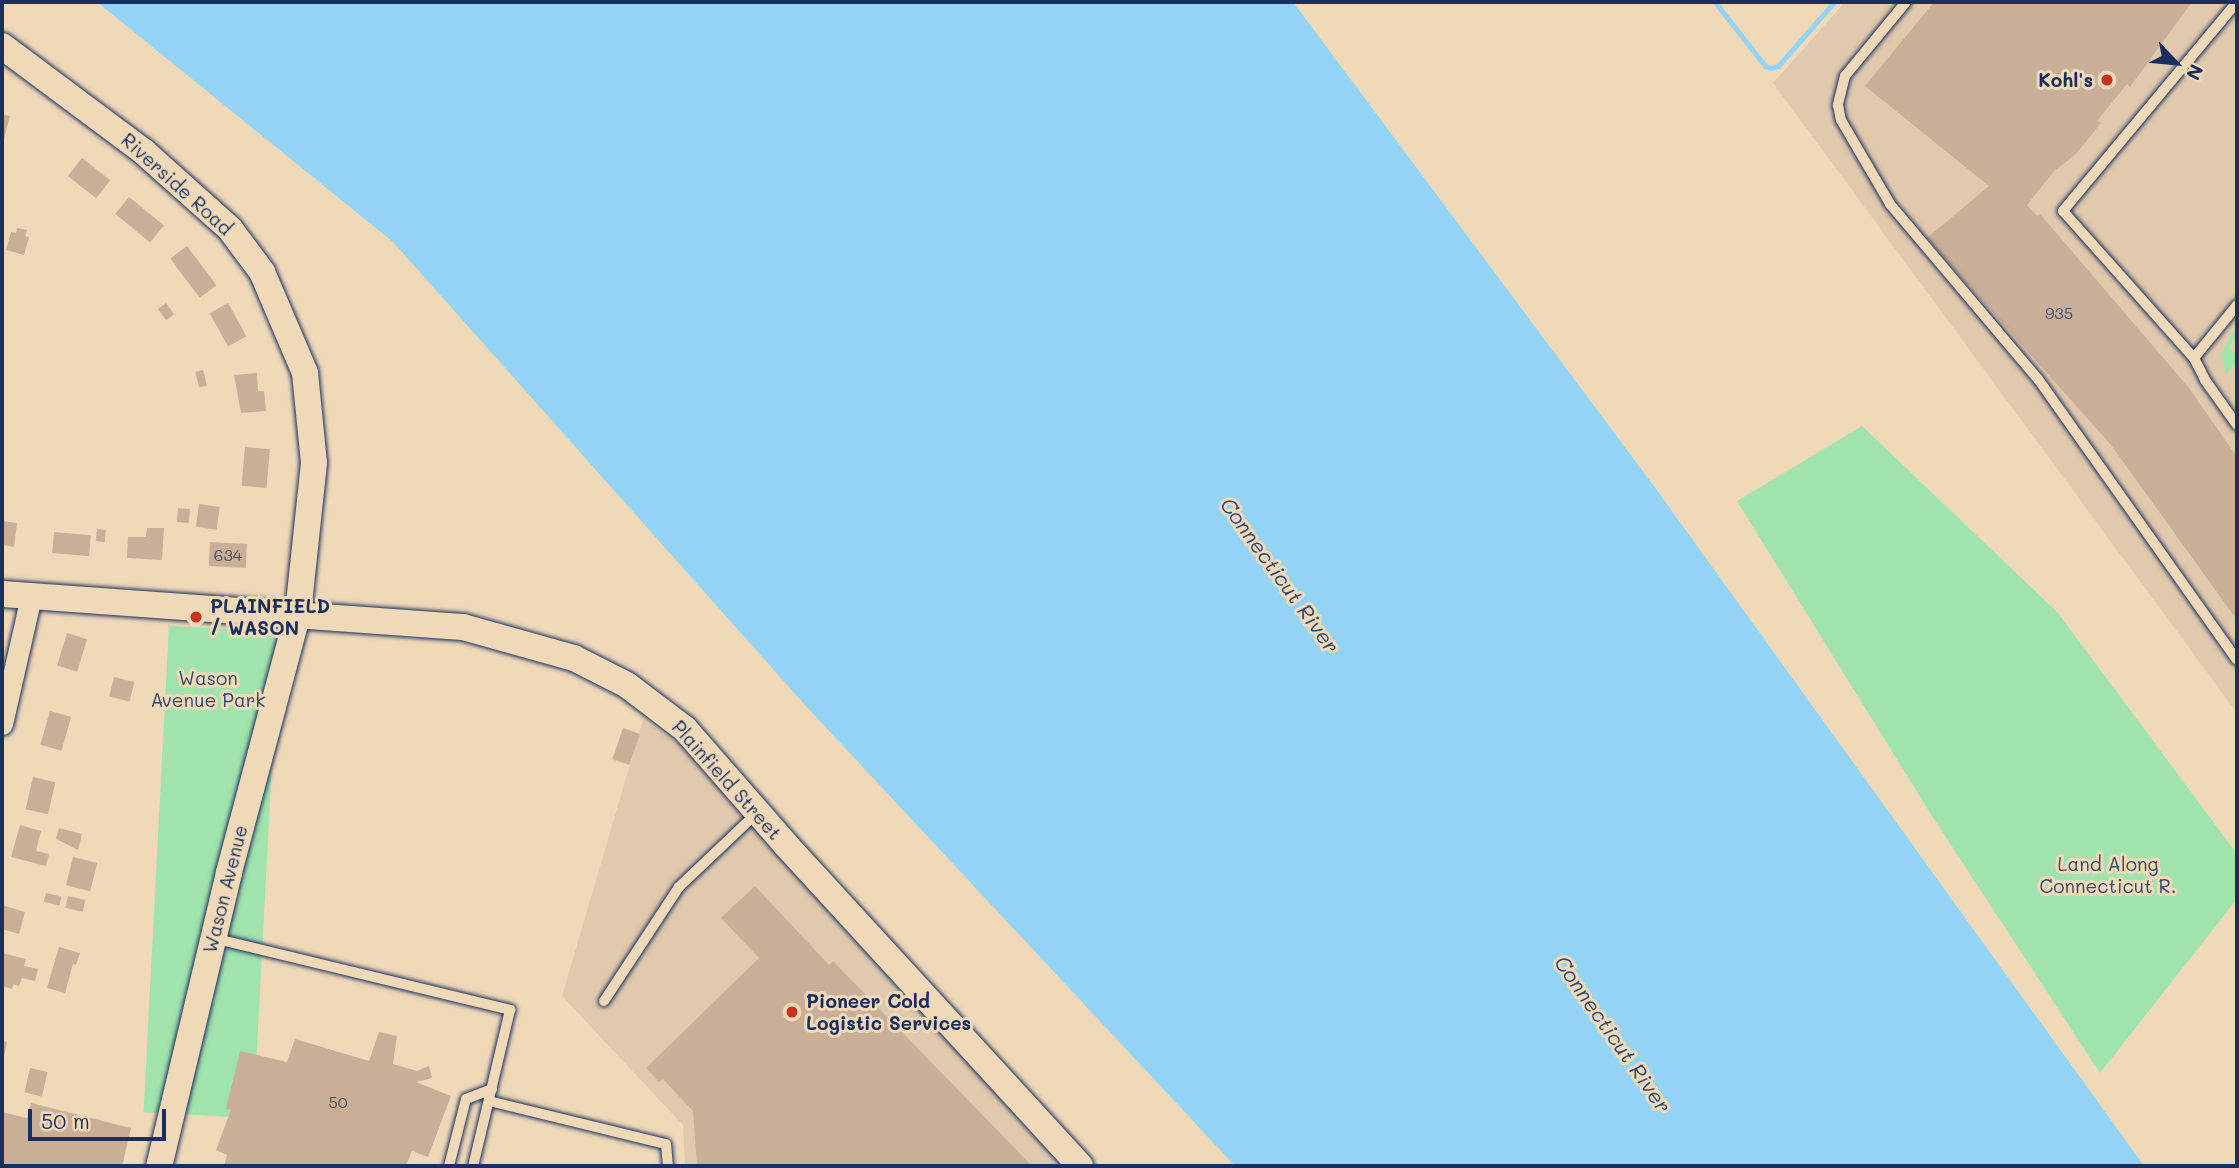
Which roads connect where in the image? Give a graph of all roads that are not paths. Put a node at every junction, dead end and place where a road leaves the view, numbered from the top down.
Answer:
1 (1906, 2) edge
2 (2237, 2) edge
3 (2, 46) edge
4 (2237, 305) edge
5 (2194, 358) junction
6 (2237, 425) edge
7 (2, 594) edge
8 (32, 596) junction
9 (298, 613) junction
10 (2237, 660) edge
11 (2, 724) edge
12 (757, 813) junction
13 (213, 938) junction
14 (604, 1001) dead end
15 (492, 1089) junction
16 (489, 1101) junction
17 (159, 1166) edge
18 (449, 1166) edge
19 (474, 1166) edge
20 (668, 1166) edge
21 (1080, 1166) edge

1 - 10 lane
2 - 5 lane
3 - 9 street, Riverside Road
4 - 5 lane
5 - 6 lane
7 - 8 street, Plainfield Street
8 - 9 street, Plainfield Street
8 - 11 street
9 - 12 street, Plainfield Street
9 - 13 street, Wason Avenue
12 - 14 lane
12 - 21 street, Plainfield Street
13 - 15 lane
13 - 17 street, Wason Avenue
15 - 16 lane
15 - 18 lane
16 - 19 lane
16 - 20 lane

